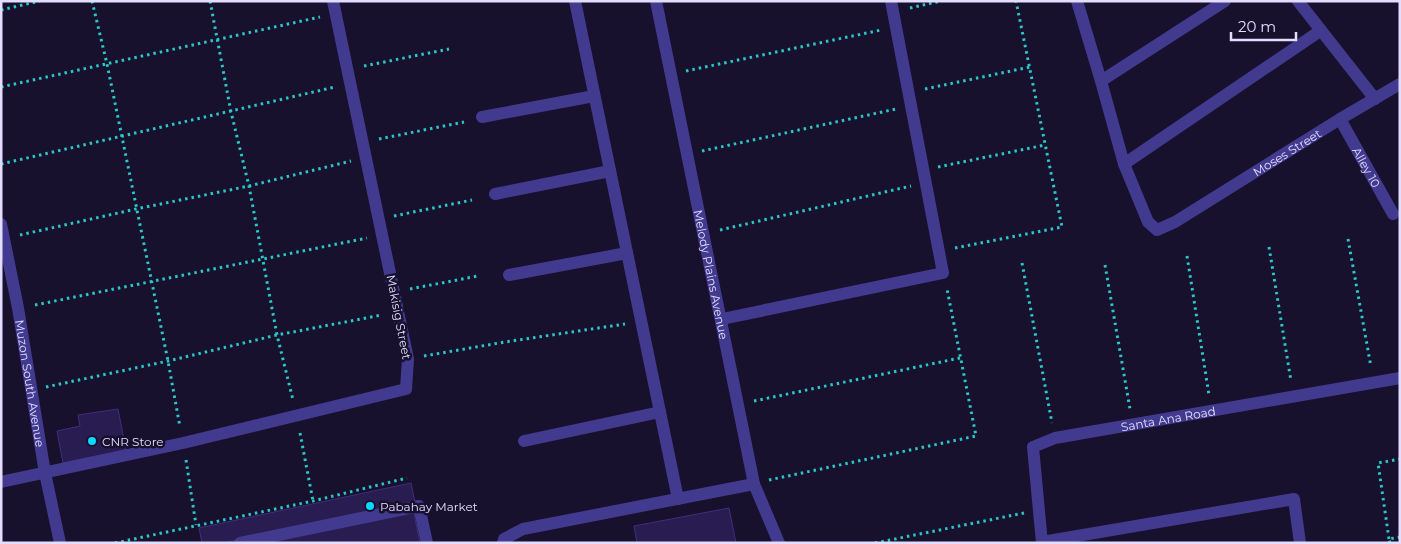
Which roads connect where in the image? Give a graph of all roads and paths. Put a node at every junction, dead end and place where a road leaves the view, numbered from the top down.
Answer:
1 (40, 1) edge
2 (92, 1) edge
3 (210, 1) edge
4 (333, 1) edge
5 (575, 1) edge
6 (656, 1) edge
7 (941, 1) edge
8 (1016, 1) edge
9 (1077, 1) edge
10 (1224, 1) edge
11 (1298, 1) edge
12 (892, 7) edge
13 (1, 10) edge
14 (335, 14) junction
15 (896, 27) junction
16 (1320, 31) junction
17 (217, 39) junction
18 (449, 49) dead end
19 (107, 64) junction
20 (1030, 67) junction
21 (347, 70) junction
22 (672, 74) junction
23 (1101, 81) junction
24 (350, 84) junction
25 (1400, 84) edge
26 (1, 87) edge
27 (909, 92) junction
28 (594, 96) junction
29 (1375, 99) junction
30 (911, 106) junction
31 (231, 112) junction
32 (482, 117) dead end
33 (1340, 119) junction
34 (464, 122) dead end
35 (121, 136) junction
36 (363, 143) junction
37 (1045, 145) junction
38 (688, 154) junction
39 (366, 158) junction
40 (1, 164) edge
41 (1124, 164) junction
42 (610, 171) junction
43 (925, 177) junction
44 (249, 186) junction
45 (495, 194) dead end
46 (472, 200) dead end
47 (136, 209) junction
48 (1393, 214) dead end
49 (379, 220) junction
50 (1, 224) edge
51 (704, 234) junction
52 (382, 235) junction
53 (4, 238) junction
54 (1348, 239) dead end
55 (1269, 247) dead end
56 (939, 251) junction
57 (627, 253) junction
58 (1186, 256) dead end
59 (263, 260) junction
60 (1022, 263) dead end
61 (1105, 266) dead end
62 (944, 273) junction
63 (509, 275) dead end
64 (478, 276) dead end
65 (151, 282) junction
66 (394, 292) junction
67 (18, 308) junction
68 (398, 312) junction
69 (722, 319) junction
70 (641, 322) junction
71 (277, 335) junction
72 (960, 358) junction
73 (408, 359) junction
74 (168, 361) junction
75 (1400, 378) edge
76 (1373, 383) junction
77 (31, 390) junction
78 (1293, 397) junction
79 (738, 404) junction
80 (1212, 411) junction
81 (660, 412) junction
82 (296, 416) junction
83 (1133, 425) junction
84 (1055, 438) junction
85 (524, 441) dead end
86 (183, 443) junction
87 (1400, 459) edge
88 (45, 473) junction
89 (407, 478) dead end
90 (1, 482) edge
91 (754, 484) junction
92 (678, 498) junction
93 (313, 500) junction
94 (1039, 510) junction
95 (196, 525) junction
96 (1400, 537) edge
97 (1389, 541) edge
98 (1042, 542) edge
99 (60, 543) edge
100 (115, 543) edge
101 (240, 543) edge
102 (427, 543) edge
103 (503, 543) edge
104 (779, 543) edge
105 (875, 543) edge
106 (1300, 543) edge

1 - 13 path
2 - 19 path
3 - 17 path
4 - 14 street, Makisig Street
5 - 28 street
6 - 22 street, Melody Plains Avenue
7 - 12 path
8 - 20 path
9 - 23 street
10 - 23 street
11 - 16 street
12 - 15 street
14 - 17 path
14 - 21 street, Makisig Street
15 - 22 path
15 - 27 street
16 - 29 street
16 - 41 street
17 - 19 path
17 - 31 path
18 - 21 path
19 - 26 path
19 - 35 path
20 - 27 path
20 - 37 path
21 - 24 street, Makisig Street
22 - 38 street, Melody Plains Avenue
23 - 41 street
24 - 31 path
24 - 36 street, Makisig Street
25 - 29 street, Moses Street
27 - 30 street
28 - 32 street
28 - 42 street
29 - 33 street, Moses Street
30 - 38 path
30 - 43 street
31 - 35 path
31 - 44 path
33 - 41 street, Moses Street
33 - 48 street, Alley 10
34 - 36 path
35 - 40 path
35 - 47 path
36 - 39 street, Makisig Street
37 - 43 path
37 - 56 path
38 - 51 street, Melody Plains Avenue
39 - 44 path
39 - 49 street, Makisig Street
42 - 45 street
42 - 57 street
43 - 51 path
43 - 56 street
44 - 47 path
44 - 59 path
46 - 49 path
47 - 53 path
47 - 65 path
49 - 52 street, Makisig Street
50 - 53 street, Muzon South Avenue
51 - 69 street, Melody Plains Avenue
52 - 59 path
52 - 66 street, Makisig Street
53 - 67 street, Muzon South Avenue
54 - 76 path
55 - 78 path
56 - 62 street
57 - 63 street
57 - 70 street
58 - 80 path
59 - 65 path
59 - 71 path
60 - 84 path
61 - 83 path
62 - 69 street
62 - 72 path
64 - 66 path
65 - 67 path
65 - 74 path
66 - 68 street, Makisig Street
67 - 77 street, Muzon South Avenue
68 - 71 path
68 - 73 street, Makisig Street
69 - 79 street, Melody Plains Avenue
70 - 73 path
70 - 81 street
71 - 74 path
71 - 82 path
72 - 79 path
72 - 91 path
73 - 82 street, Makisig Street
74 - 77 path
74 - 86 path
75 - 76 street, Santa Ana Road
76 - 78 street, Santa Ana Road
77 - 88 street, Muzon South Avenue
78 - 80 street, Santa Ana Road
79 - 91 street, Melody Plains Avenue
80 - 83 street, Santa Ana Road
81 - 85 street
81 - 92 street
82 - 86 street, Makisig Street
82 - 93 path
83 - 84 street, Santa Ana Road
84 - 94 street, Santa Ana Road
86 - 88 street, Makisig Street
86 - 95 path
87 - 97 path
88 - 90 street, Makisig Street
88 - 99 street, Muzon South Avenue
89 - 93 path
91 - 92 street
91 - 104 street, Melody Plains Avenue
92 - 103 street
93 - 95 path
94 - 98 street, Santa Ana Road
94 - 105 path
95 - 100 path
96 - 97 path
98 - 106 street
101 - 102 street

